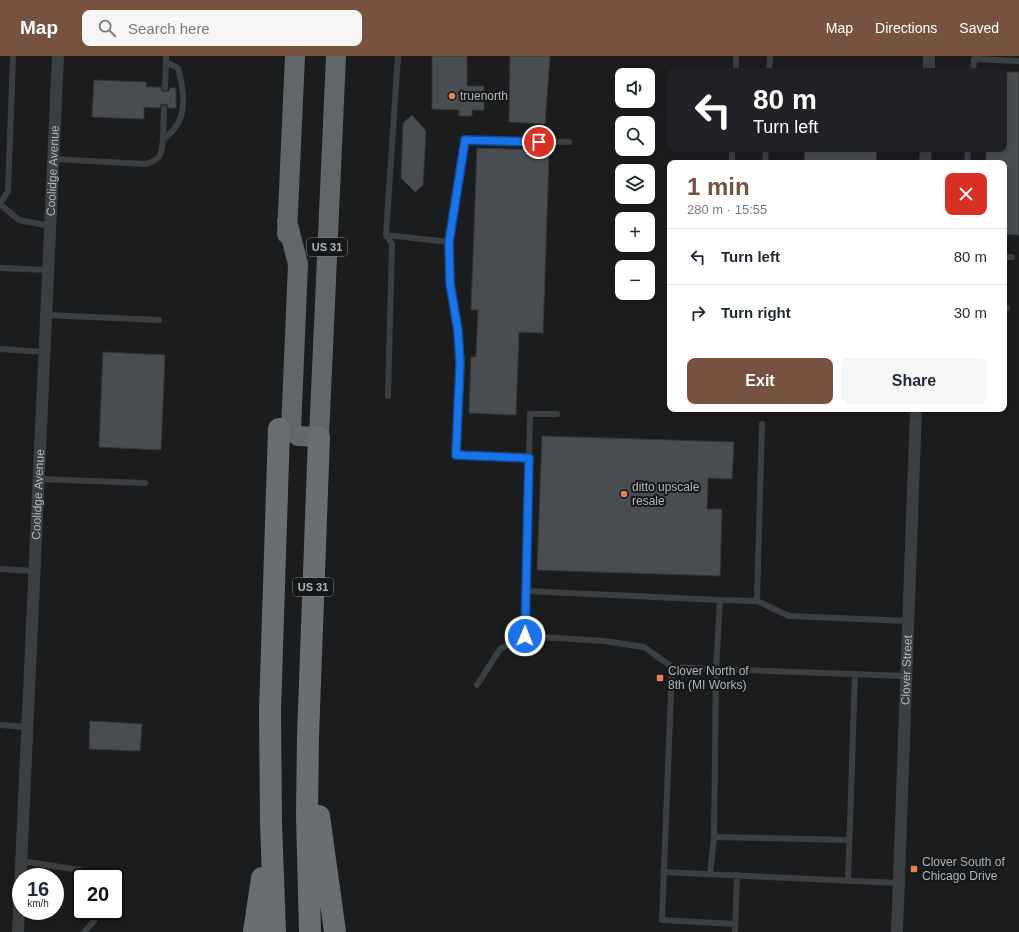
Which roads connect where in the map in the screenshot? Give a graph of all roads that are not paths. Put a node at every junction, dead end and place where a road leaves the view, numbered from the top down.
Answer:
1 (13, 56) edge
2 (58, 56) edge
3 (295, 56) edge
4 (336, 56) edge
5 (398, 56) edge
6 (736, 56) edge
7 (770, 56) edge
8 (930, 56) edge
9 (166, 59) edge
10 (1019, 61) edge
11 (736, 68) edge
12 (769, 68) edge
13 (929, 68) edge
14 (973, 68) edge
15 (165, 88) dead end
16 (164, 108) dead end
17 (163, 140) junction
18 (569, 142) dead end
19 (53, 159) junction
20 (0, 204) edge
21 (287, 221) junction
22 (50, 226) junction
23 (386, 235) junction
24 (449, 242) junction
25 (1007, 257) edge
26 (1012, 258) dead end
27 (0, 268) edge
28 (48, 270) junction
29 (46, 315) junction
30 (159, 320) dead end
31 (0, 349) edge
32 (44, 352) junction
33 (388, 396) dead end
34 (916, 412) edge
35 (557, 414) dead end
36 (762, 424) dead end
37 (279, 430) joint
38 (319, 437) junction
39 (529, 458) junction
40 (39, 479) junction
41 (145, 483) dead end
42 (0, 569) edge
43 (34, 571) junction
44 (526, 591) junction
45 (720, 600) junction
46 (757, 601) junction
47 (908, 621) junction
48 (525, 636) junction
49 (672, 667) junction
50 (716, 669) junction
51 (855, 674) junction
52 (906, 676) junction
53 (477, 684) dead end
54 (0, 725) edge
55 (27, 727) junction
56 (308, 736) junction
57 (271, 822) junction
58 (714, 837) junction
59 (849, 840) junction
60 (22, 861) junction
61 (72, 869) edge
62 (663, 872) junction
63 (710, 874) junction
64 (737, 875) junction
65 (848, 881) junction
66 (898, 883) junction
67 (94, 920) edge
68 (735, 924) junction
69 (18, 932) edge
70 (84, 932) edge
71 (254, 932) edge
72 (275, 932) edge
73 (310, 932) edge
74 (335, 932) edge
75 (735, 932) edge
76 (896, 932) edge

1 - 20 lane
2 - 19 street, Coolidge Avenue
3 - 21 highway
4 - 38 highway, US 31
5 - 23 lane
6 - 11 lane
7 - 12 lane
8 - 13 street
9 - 15 lane
9 - 17 lane
10 - 14 lane
16 - 17 lane
17 - 19 lane
18 - 24 lane
19 - 22 street, Coolidge Avenue
20 - 22 lane
21 - 37 highway
21 - 38 highway
22 - 28 street, Coolidge Avenue
23 - 24 lane
23 - 33 lane
24 - 39 lane
25 - 26 lane
27 - 28 lane
28 - 29 street, Coolidge Avenue
29 - 30 lane
29 - 32 street, Coolidge Avenue
31 - 32 lane
32 - 40 street, Coolidge Avenue
34 - 47 street, Clover Street
35 - 39 lane
36 - 46 lane
37 - 57 highway
38 - 56 highway, US 31
39 - 44 lane
40 - 41 lane
40 - 43 street, Coolidge Avenue
42 - 43 lane
43 - 55 street, Coolidge Avenue
44 - 45 lane
44 - 48 lane
45 - 46 lane
45 - 50 lane
46 - 47 lane
47 - 52 street, Clover Street
48 - 49 lane
48 - 53 lane
49 - 50 lane
49 - 62 lane
50 - 51 lane
50 - 58 lane
51 - 52 lane
51 - 59 lane
52 - 66 street, Clover Street
54 - 55 lane
55 - 60 street, Coolidge Avenue
56 - 73 highway, US 31
56 - 74 highway
57 - 71 highway
57 - 72 highway
58 - 59 lane
58 - 63 lane
59 - 65 lane
60 - 61 lane
60 - 69 street, Coolidge Avenue
62 - 63 lane
62 - 68 lane
63 - 64 lane
64 - 65 lane
64 - 68 lane
65 - 66 lane
66 - 76 street, Clover Street
67 - 70 lane
68 - 75 lane

